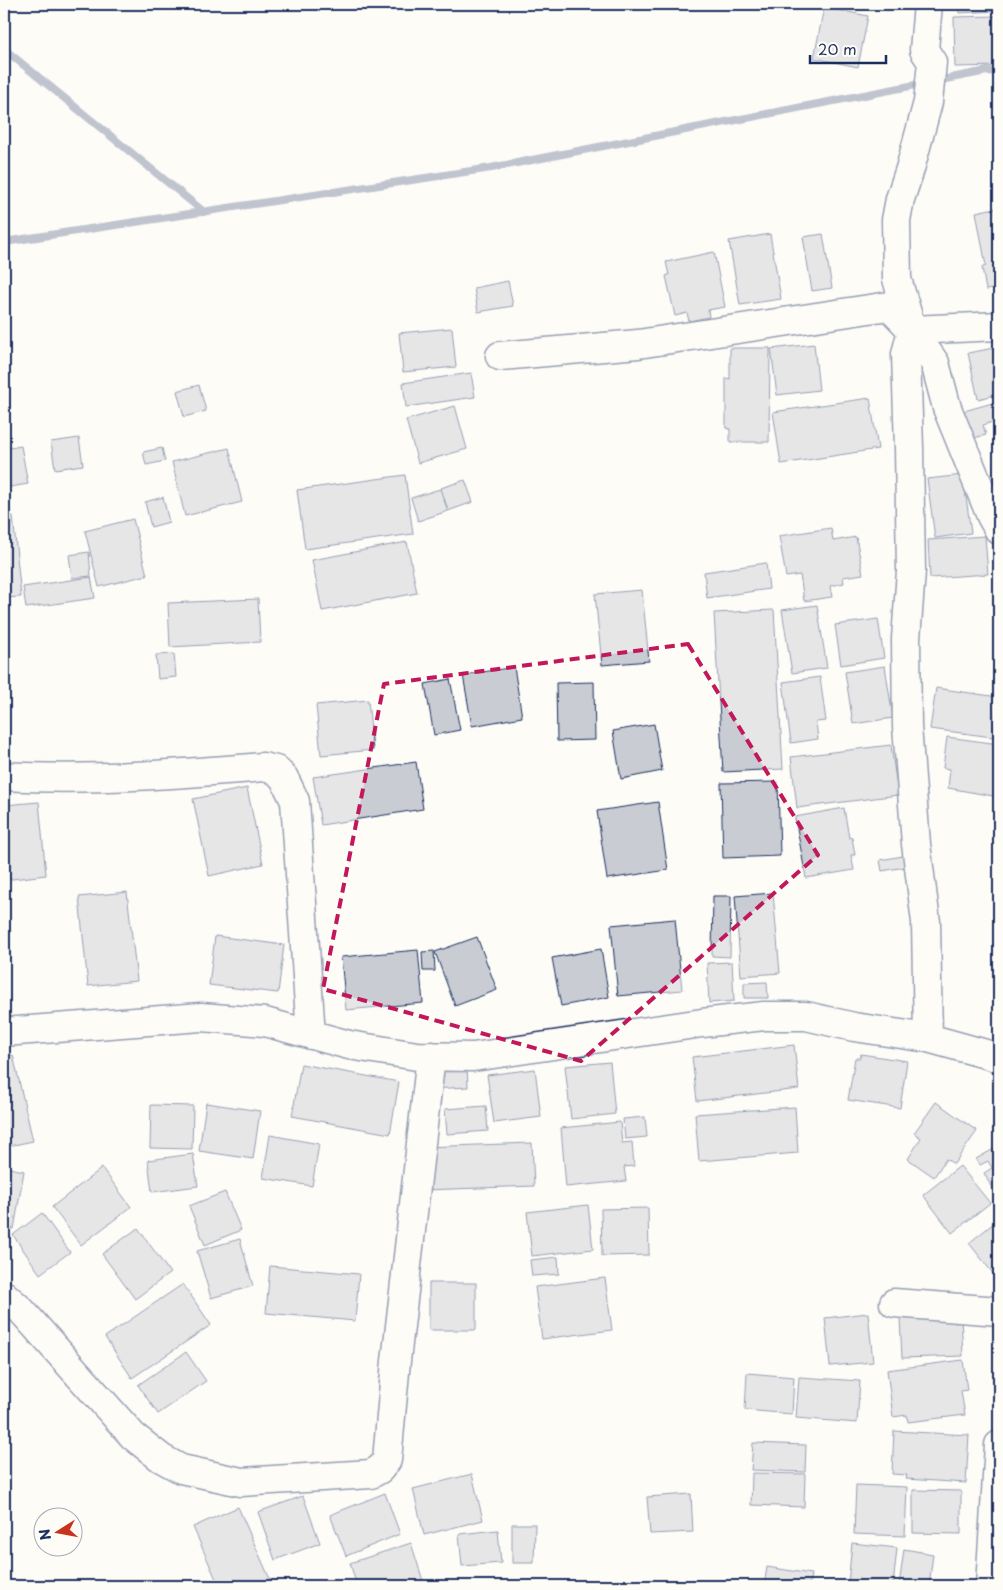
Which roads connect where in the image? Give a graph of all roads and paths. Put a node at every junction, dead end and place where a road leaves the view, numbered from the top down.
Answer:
1 (928, 4) edge
2 (999, 326) edge
3 (912, 330) junction
4 (500, 356) dead end
5 (999, 530) edge
6 (4, 776) edge
7 (4, 1032) edge
8 (311, 1035) junction
9 (928, 1038) junction
10 (431, 1056) junction
11 (999, 1059) edge
12 (4, 1295) edge
13 (894, 1303) dead end
14 (999, 1310) edge
15 (999, 1445) edge
16 (990, 1586) edge

1 - 3 street
2 - 3 street
3 - 4 street
3 - 5 street
3 - 9 street
6 - 8 street
7 - 8 street
8 - 10 street
9 - 10 street
9 - 11 street
10 - 12 street
13 - 14 street
15 - 16 street

